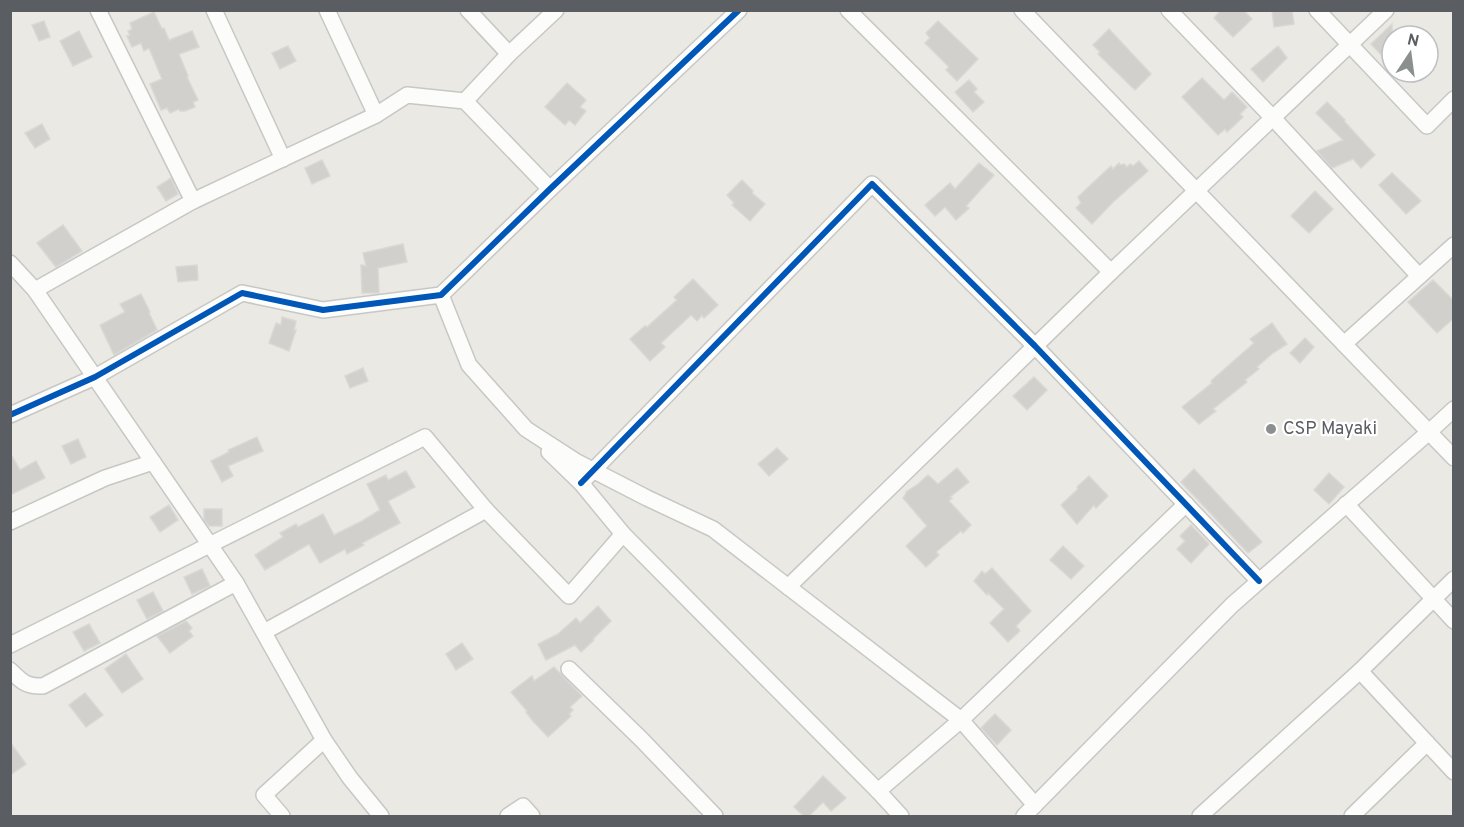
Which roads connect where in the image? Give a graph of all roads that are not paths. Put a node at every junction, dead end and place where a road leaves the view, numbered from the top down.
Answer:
1 (99, 10) edge
2 (214, 10) edge
3 (327, 10) edge
4 (468, 10) edge
5 (556, 10) edge
6 (739, 10) edge
7 (848, 10) edge
8 (1022, 10) edge
9 (1169, 10) edge
10 (1317, 10) edge
11 (1386, 10) edge
12 (1350, 45) junction
13 (509, 54) junction
14 (1454, 99) edge
15 (465, 101) junction
16 (376, 115) junction
17 (1273, 118) junction
18 (283, 159) junction
19 (550, 189) junction
20 (1196, 190) junction
21 (193, 201) junction
22 (1454, 244) edge
23 (10, 263) edge
24 (1111, 272) junction
25 (1419, 276) junction
26 (36, 290) junction
27 (441, 295) junction
28 (1344, 344) junction
29 (1035, 346) junction
30 (95, 377) junction
31 (1454, 409) edge
32 (10, 415) edge
33 (526, 429) junction
34 (1429, 432) junction
35 (1454, 458) edge
36 (153, 462) junction
37 (593, 470) junction
38 (581, 483) junction
39 (1186, 504) junction
40 (1346, 504) junction
41 (486, 510) junction
42 (10, 522) edge
43 (623, 534) junction
44 (210, 546) junction
45 (1454, 579) edge
46 (1259, 581) junction
47 (236, 583) junction
48 (788, 587) junction
49 (1434, 600) junction
50 (1454, 621) edge
51 (264, 632) junction
52 (10, 645) edge
53 (569, 669) dead end
54 (10, 670) edge
55 (1360, 671) junction
56 (961, 720) junction
57 (324, 740) junction
58 (1427, 744) junction
59 (1454, 772) edge
60 (878, 791) junction
61 (1035, 805) junction
62 (282, 816) edge
63 (381, 816) edge
64 (508, 816) edge
65 (532, 816) edge
66 (715, 816) edge
67 (901, 816) edge
68 (1024, 816) edge
69 (1200, 816) edge
70 (1352, 816) edge

1 - 21 street
2 - 18 street
3 - 16 street
4 - 13 street
5 - 13 street
6 - 19 street
7 - 24 street
8 - 20 street
9 - 17 street
10 - 12 street
11 - 12 street
12 - 14 street
12 - 17 street
13 - 15 street
15 - 16 street
15 - 19 street
16 - 18 street
17 - 20 street
17 - 25 street
18 - 21 street
19 - 27 street
20 - 24 street
20 - 28 street
21 - 26 street
22 - 25 street
23 - 26 street
24 - 29 street
25 - 28 street
26 - 30 street
27 - 30 street
27 - 33 street
28 - 34 street
29 - 37 street
29 - 39 street
29 - 48 street
30 - 32 street
30 - 36 street
31 - 34 street
33 - 37 street
33 - 38 street
34 - 35 street
34 - 40 street
36 - 42 street
36 - 44 street
37 - 38 street
37 - 48 street
38 - 43 street
39 - 46 street
39 - 56 street
40 - 46 street
40 - 49 street
41 - 43 street
41 - 44 street
41 - 51 street
43 - 60 street
44 - 47 street
44 - 52 street
45 - 49 street
46 - 61 street
47 - 51 street
47 - 54 street
48 - 56 street
49 - 50 street
49 - 55 street
51 - 57 street
53 - 66 street
55 - 58 street
55 - 69 street
56 - 60 street
56 - 61 street
57 - 62 street
57 - 63 street
58 - 59 street
58 - 70 street
60 - 67 street
61 - 68 street
64 - 65 street

